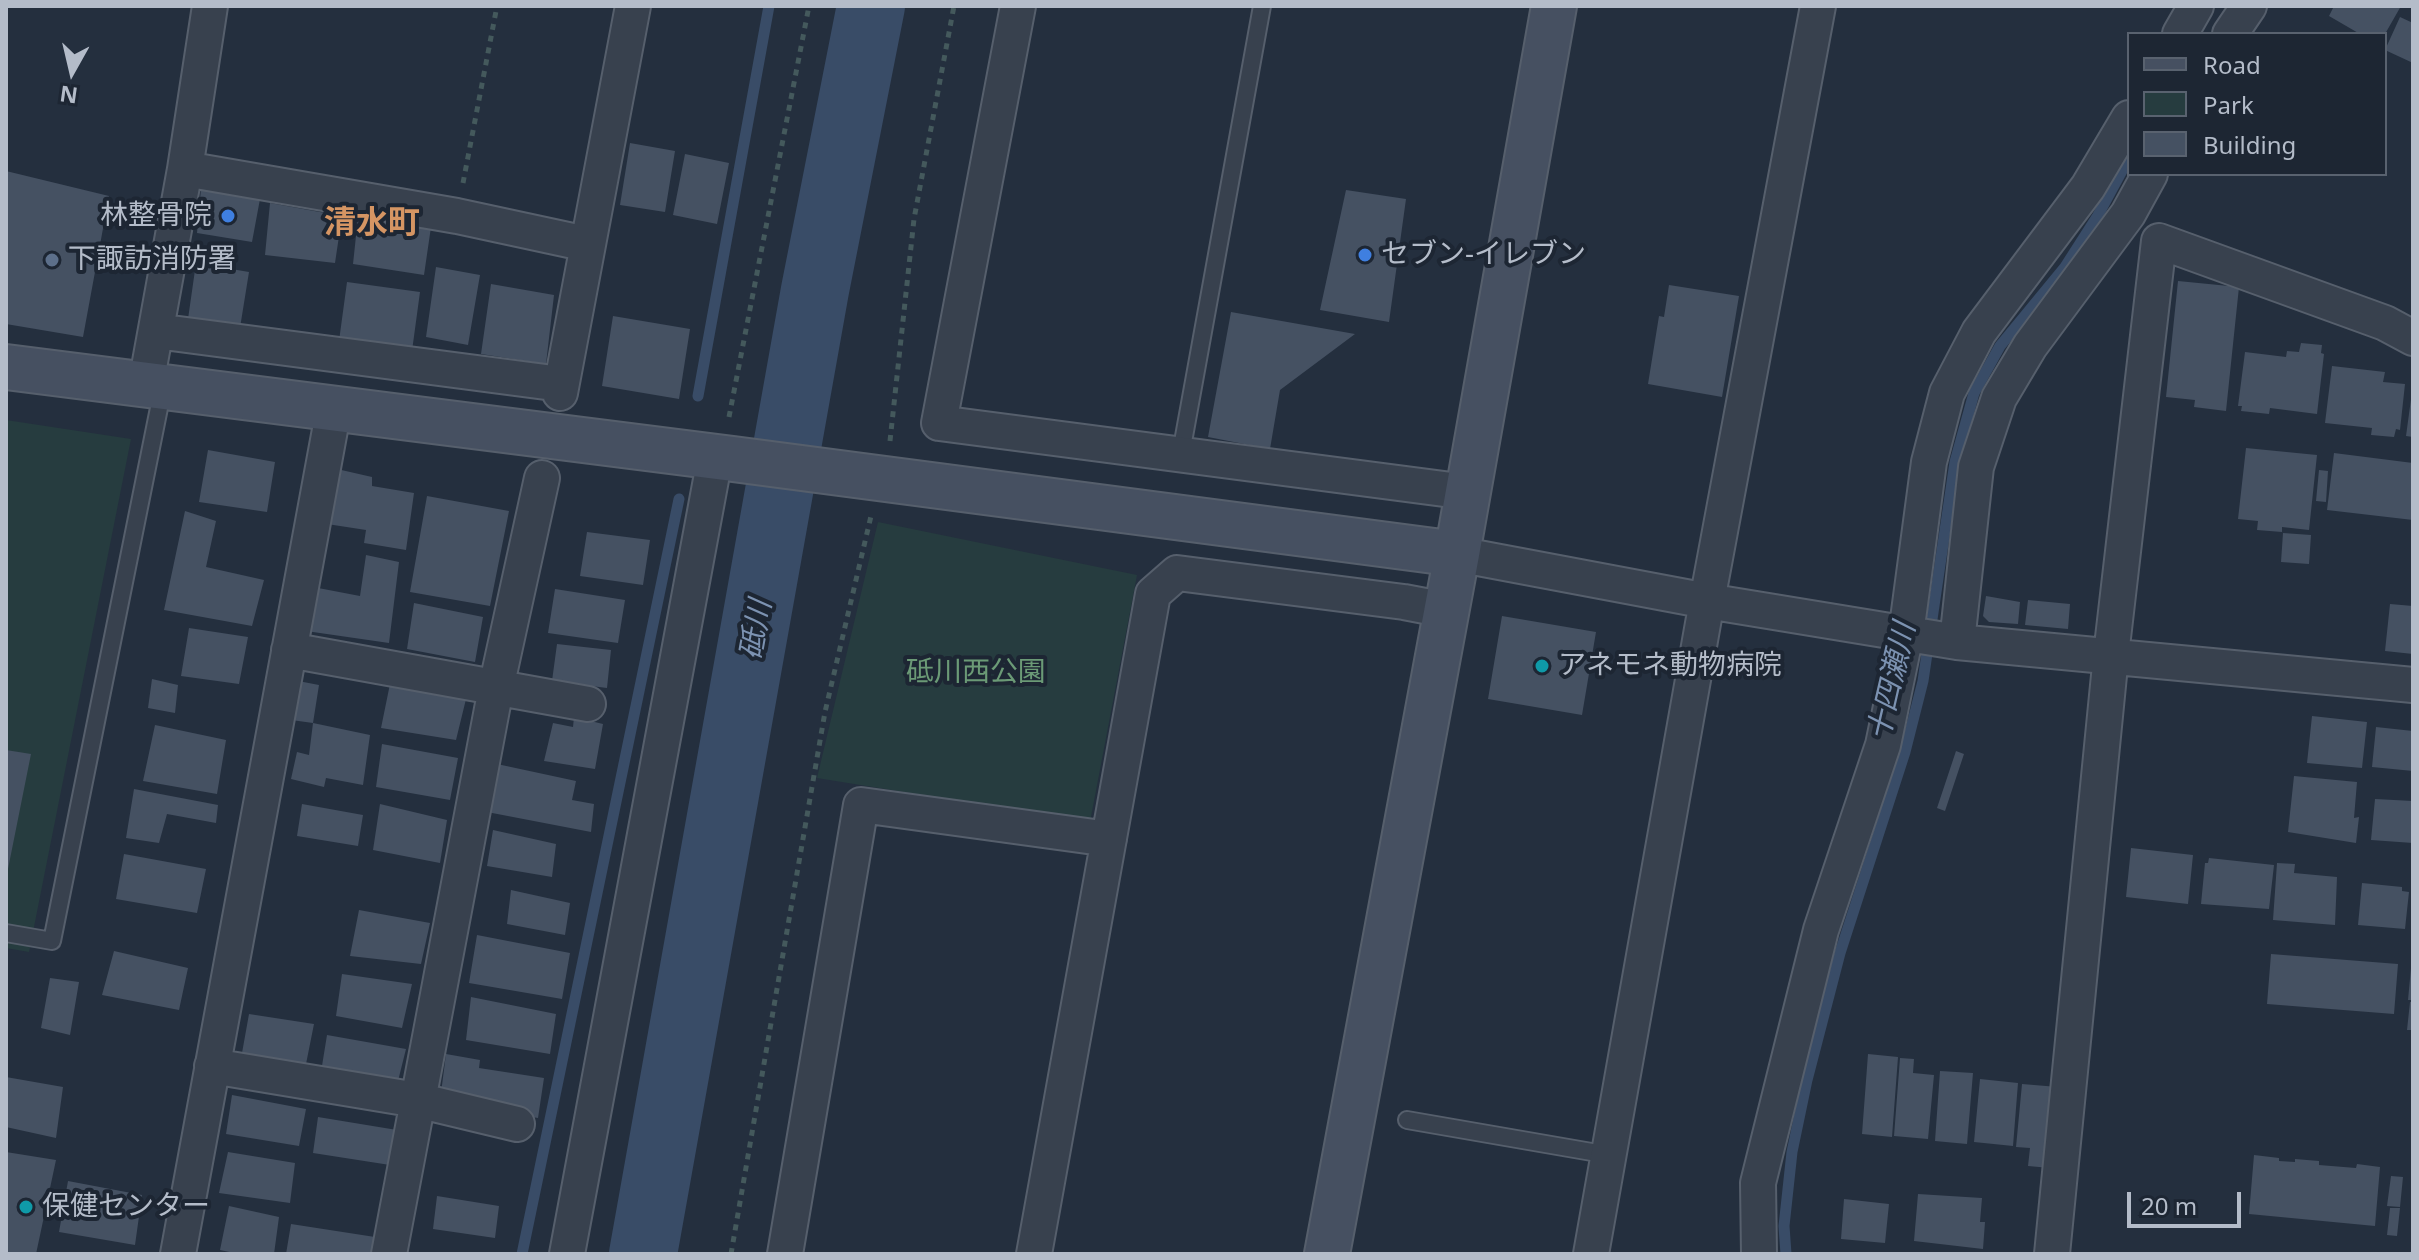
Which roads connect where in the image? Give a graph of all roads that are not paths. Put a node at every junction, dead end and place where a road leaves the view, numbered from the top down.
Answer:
1 (210, 6) edge
2 (633, 6) edge
3 (1018, 6) edge
4 (1262, 6) edge
5 (1554, 6) edge
6 (1818, 6) edge
7 (2196, 6) edge
8 (2249, 6) edge
9 (2181, 32) edge
10 (2231, 32) edge
11 (2127, 121) edge
12 (185, 169) junction
13 (2149, 176) edge
14 (587, 244) junction
15 (156, 331) junction
16 (2413, 338) edge
17 (6, 367) edge
18 (155, 385) junction
19 (334, 408) junction
20 (1181, 453) junction
21 (724, 458) junction
22 (542, 478) dead end
23 (1467, 492) junction
24 (1457, 554) junction
25 (1707, 601) junction
26 (1446, 610) junction
27 (1906, 634) junction
28 (1957, 642) junction
29 (289, 650) junction
30 (2111, 655) junction
31 (2413, 685) edge
32 (496, 688) junction
33 (588, 704) dead end
34 (1109, 839) junction
35 (6, 933) edge
36 (212, 1066) junction
37 (417, 1100) junction
38 (1407, 1120) dead end
39 (517, 1124) dead end
40 (1609, 1155) junction
41 (178, 1254) edge
42 (389, 1254) edge
43 (567, 1254) edge
44 (785, 1254) edge
45 (1034, 1254) edge
46 (1327, 1254) edge
47 (1591, 1254) edge
48 (1759, 1254) edge
49 (2052, 1254) edge

1 - 12 street
2 - 14 street
3 - 20 street
4 - 20 lane
5 - 23 street
6 - 25 street
7 - 9 street
8 - 10 street
11 - 27 street
12 - 14 street
12 - 15 street
13 - 28 street
14 - 15 street
15 - 18 street
16 - 30 street
17 - 18 street
18 - 19 street
18 - 35 lane
19 - 21 street
19 - 29 street
20 - 23 street
21 - 24 street
21 - 43 street
22 - 32 street
23 - 24 street
24 - 25 street
24 - 26 street
25 - 27 street
25 - 40 street
26 - 34 street
26 - 46 street
27 - 28 street
27 - 48 street
28 - 30 street
29 - 32 street
29 - 36 street
30 - 31 street
30 - 49 street
32 - 33 street
32 - 37 street
34 - 44 street
34 - 45 street
36 - 37 street
36 - 41 street
37 - 39 street
37 - 42 street
38 - 40 lane
40 - 47 street

